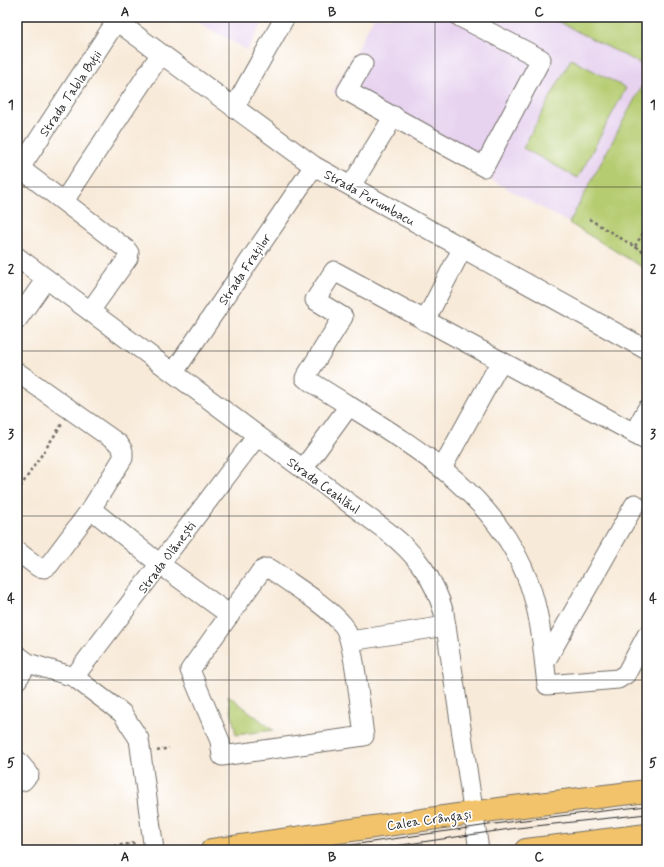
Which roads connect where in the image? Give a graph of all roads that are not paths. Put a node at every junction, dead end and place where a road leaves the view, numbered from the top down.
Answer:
1 (285, 17) edge
2 (460, 17) edge
3 (116, 19) edge
4 (160, 55) junction
5 (363, 64) dead end
6 (234, 108) junction
7 (394, 116) junction
8 (314, 166) junction
9 (18, 167) edge
10 (351, 186) junction
11 (64, 201) junction
12 (462, 249) junction
13 (17, 257) edge
14 (46, 279) junction
15 (90, 311) junction
16 (17, 320) edge
17 (425, 321) junction
18 (647, 350) edge
19 (501, 361) junction
20 (17, 372) edge
21 (174, 372) junction
22 (349, 406) junction
23 (647, 409) edge
24 (257, 436) junction
25 (640, 436) edge
26 (442, 468) junction
27 (303, 470) junction
28 (635, 504) dead end
29 (91, 510) junction
30 (17, 552) edge
31 (161, 565) junction
32 (230, 615) junction
33 (446, 626) junction
34 (647, 635) edge
35 (350, 641) junction
36 (23, 659) edge
37 (544, 662) junction
38 (74, 677) junction
39 (17, 680) edge
40 (647, 791) edge
41 (474, 812) junction
42 (647, 834) edge
43 (153, 845) edge
44 (212, 850) edge
45 (479, 850) edge
46 (526, 850) edge

1 - 6 street
2 - 7 street
3 - 4 street, Strada Porumbacu
3 - 9 street, Strada Tabla Buții
4 - 6 street, Strada Porumbacu
4 - 11 street
5 - 7 street
6 - 8 street, Strada Porumbacu
7 - 10 street
8 - 10 street, Strada Porumbacu
8 - 21 street, Strada Fraților
9 - 11 street
10 - 12 street, Strada Porumbacu
11 - 15 street
12 - 17 street
12 - 18 street, Strada Porumbacu
13 - 14 street, Strada Ceahlăul
14 - 15 street, Strada Ceahlăul
14 - 16 street
15 - 21 street, Strada Ceahlăul
17 - 19 street
17 - 22 street
19 - 25 street
19 - 26 street
20 - 29 street
21 - 24 street, Strada Ceahlăul
22 - 26 street
22 - 27 street
23 - 25 street
24 - 27 street, Strada Ceahlăul
24 - 31 street, Strada Olănești
26 - 37 street
27 - 33 street, Strada Ceahlăul
28 - 37 street
29 - 30 street
29 - 31 street
31 - 32 street
31 - 38 street, Strada Olănești
32 - 35 street
32 - 35 street
33 - 35 street
33 - 41 street, Strada Ceahlăul
34 - 37 street
36 - 38 street
36 - 39 street
38 - 43 street
40 - 41 main road, Calea Crângași
41 - 44 main road, Calea Crângași
41 - 45 street, Strada Ceahlăul
42 - 46 main road

